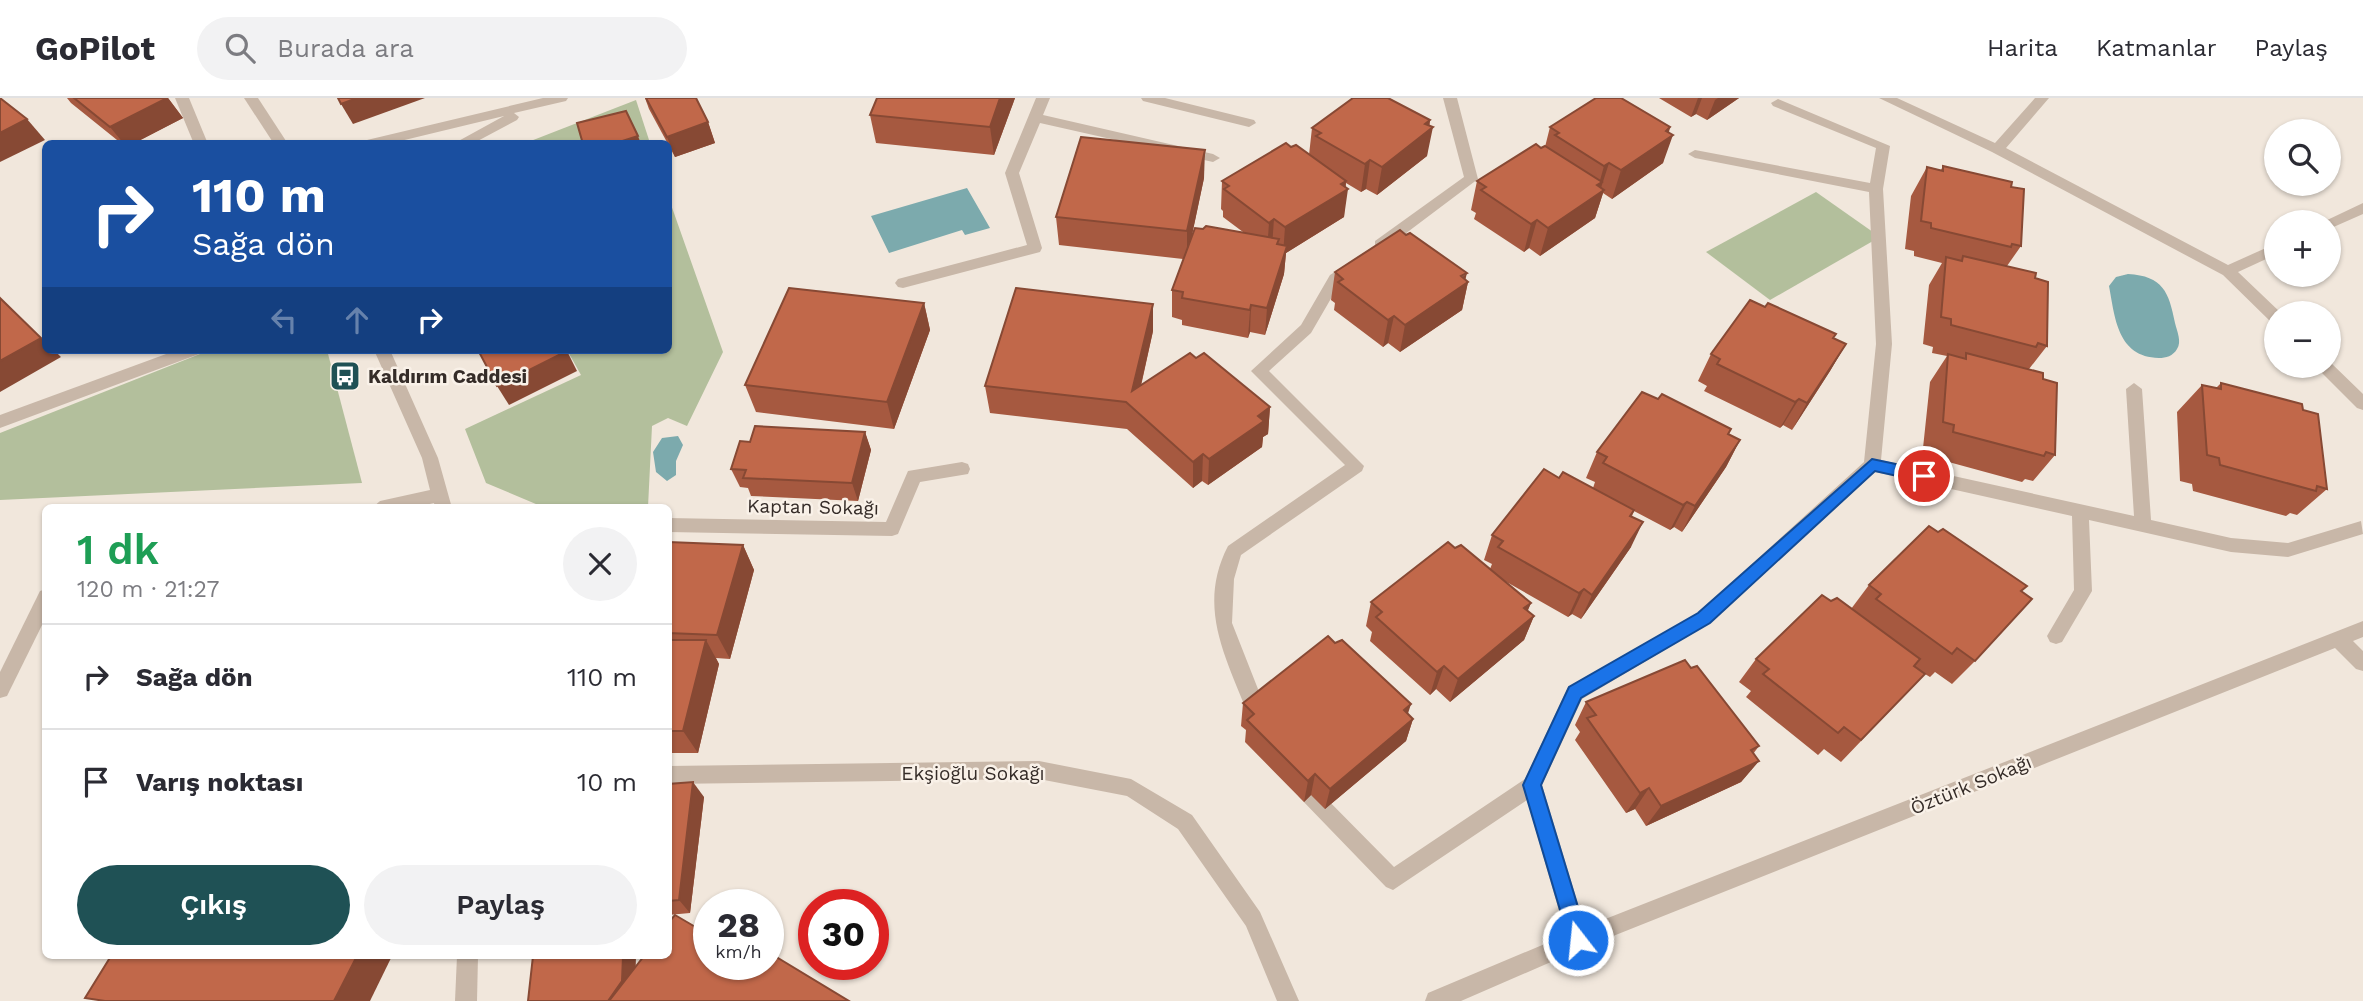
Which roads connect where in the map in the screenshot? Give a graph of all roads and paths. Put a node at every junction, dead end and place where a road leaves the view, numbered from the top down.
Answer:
1 (182, 98) edge
2 (251, 98) edge
3 (561, 98) edge
4 (1043, 98) edge
5 (1148, 98) edge
6 (1450, 98) edge
7 (1886, 98) edge
8 (2042, 98) edge
9 (1778, 103) dead end
10 (537, 105) junction
11 (1034, 117) junction
12 (1249, 123) dead end
13 (199, 140) edge
14 (278, 140) edge
15 (384, 140) edge
16 (468, 140) edge
17 (1997, 149) junction
18 (1695, 154) dead end
19 (1213, 158) dead end
20 (1876, 189) junction
21 (2363, 208) edge
22 (2341, 218) edge
23 (2264, 254) edge
24 (2228, 271) junction
25 (903, 283) dead end
26 (2264, 306) edge
27 (182, 354) edge
28 (384, 354) edge
29 (2337, 378) edge
30 (2134, 390) dead end
31 (2363, 404) edge
32 (0, 422) edge
33 (1872, 465) junction
34 (961, 469) dead end
35 (443, 501) edge
36 (416, 504) edge
37 (2080, 511) junction
38 (672, 525) edge
39 (2143, 525) junction
40 (2361, 528) dead end
41 (42, 605) edge
42 (2363, 629) edge
43 (2056, 636) dead end
44 (2337, 639) junction
45 (2363, 663) edge
46 (0, 690) edge
47 (1266, 734) edge
48 (672, 775) edge
49 (1291, 779) edge
50 (1532, 785) junction
51 (1578, 940) junction
52 (468, 959) edge
53 (466, 1001) edge
54 (1288, 1001) edge
55 (1436, 1001) edge

1 - 13 street
2 - 14 street
3 - 10 street
4 - 11 street
5 - 12 street
6 - 47 street
7 - 17 street
8 - 17 street
9 - 20 street
10 - 15 street
10 - 16 street
11 - 19 street
11 - 25 street
17 - 24 street
18 - 20 street
20 - 33 street
21 - 22 street
23 - 24 street
24 - 26 street
27 - 32 street
28 - 35 street
29 - 31 street
30 - 39 street
33 - 37 street
33 - 50 street
34 - 38 street, Kaptan Sokağı
35 - 36 street
37 - 39 street
37 - 43 street
39 - 40 street
41 - 46 street
42 - 44 street, Öztürk Sokağı
44 - 45 street
44 - 51 street, Öztürk Sokağı
48 - 54 street, Ekşioğlu Sokağı
49 - 50 street
50 - 51 street
51 - 55 street, Öztürk Sokağı
52 - 53 street

